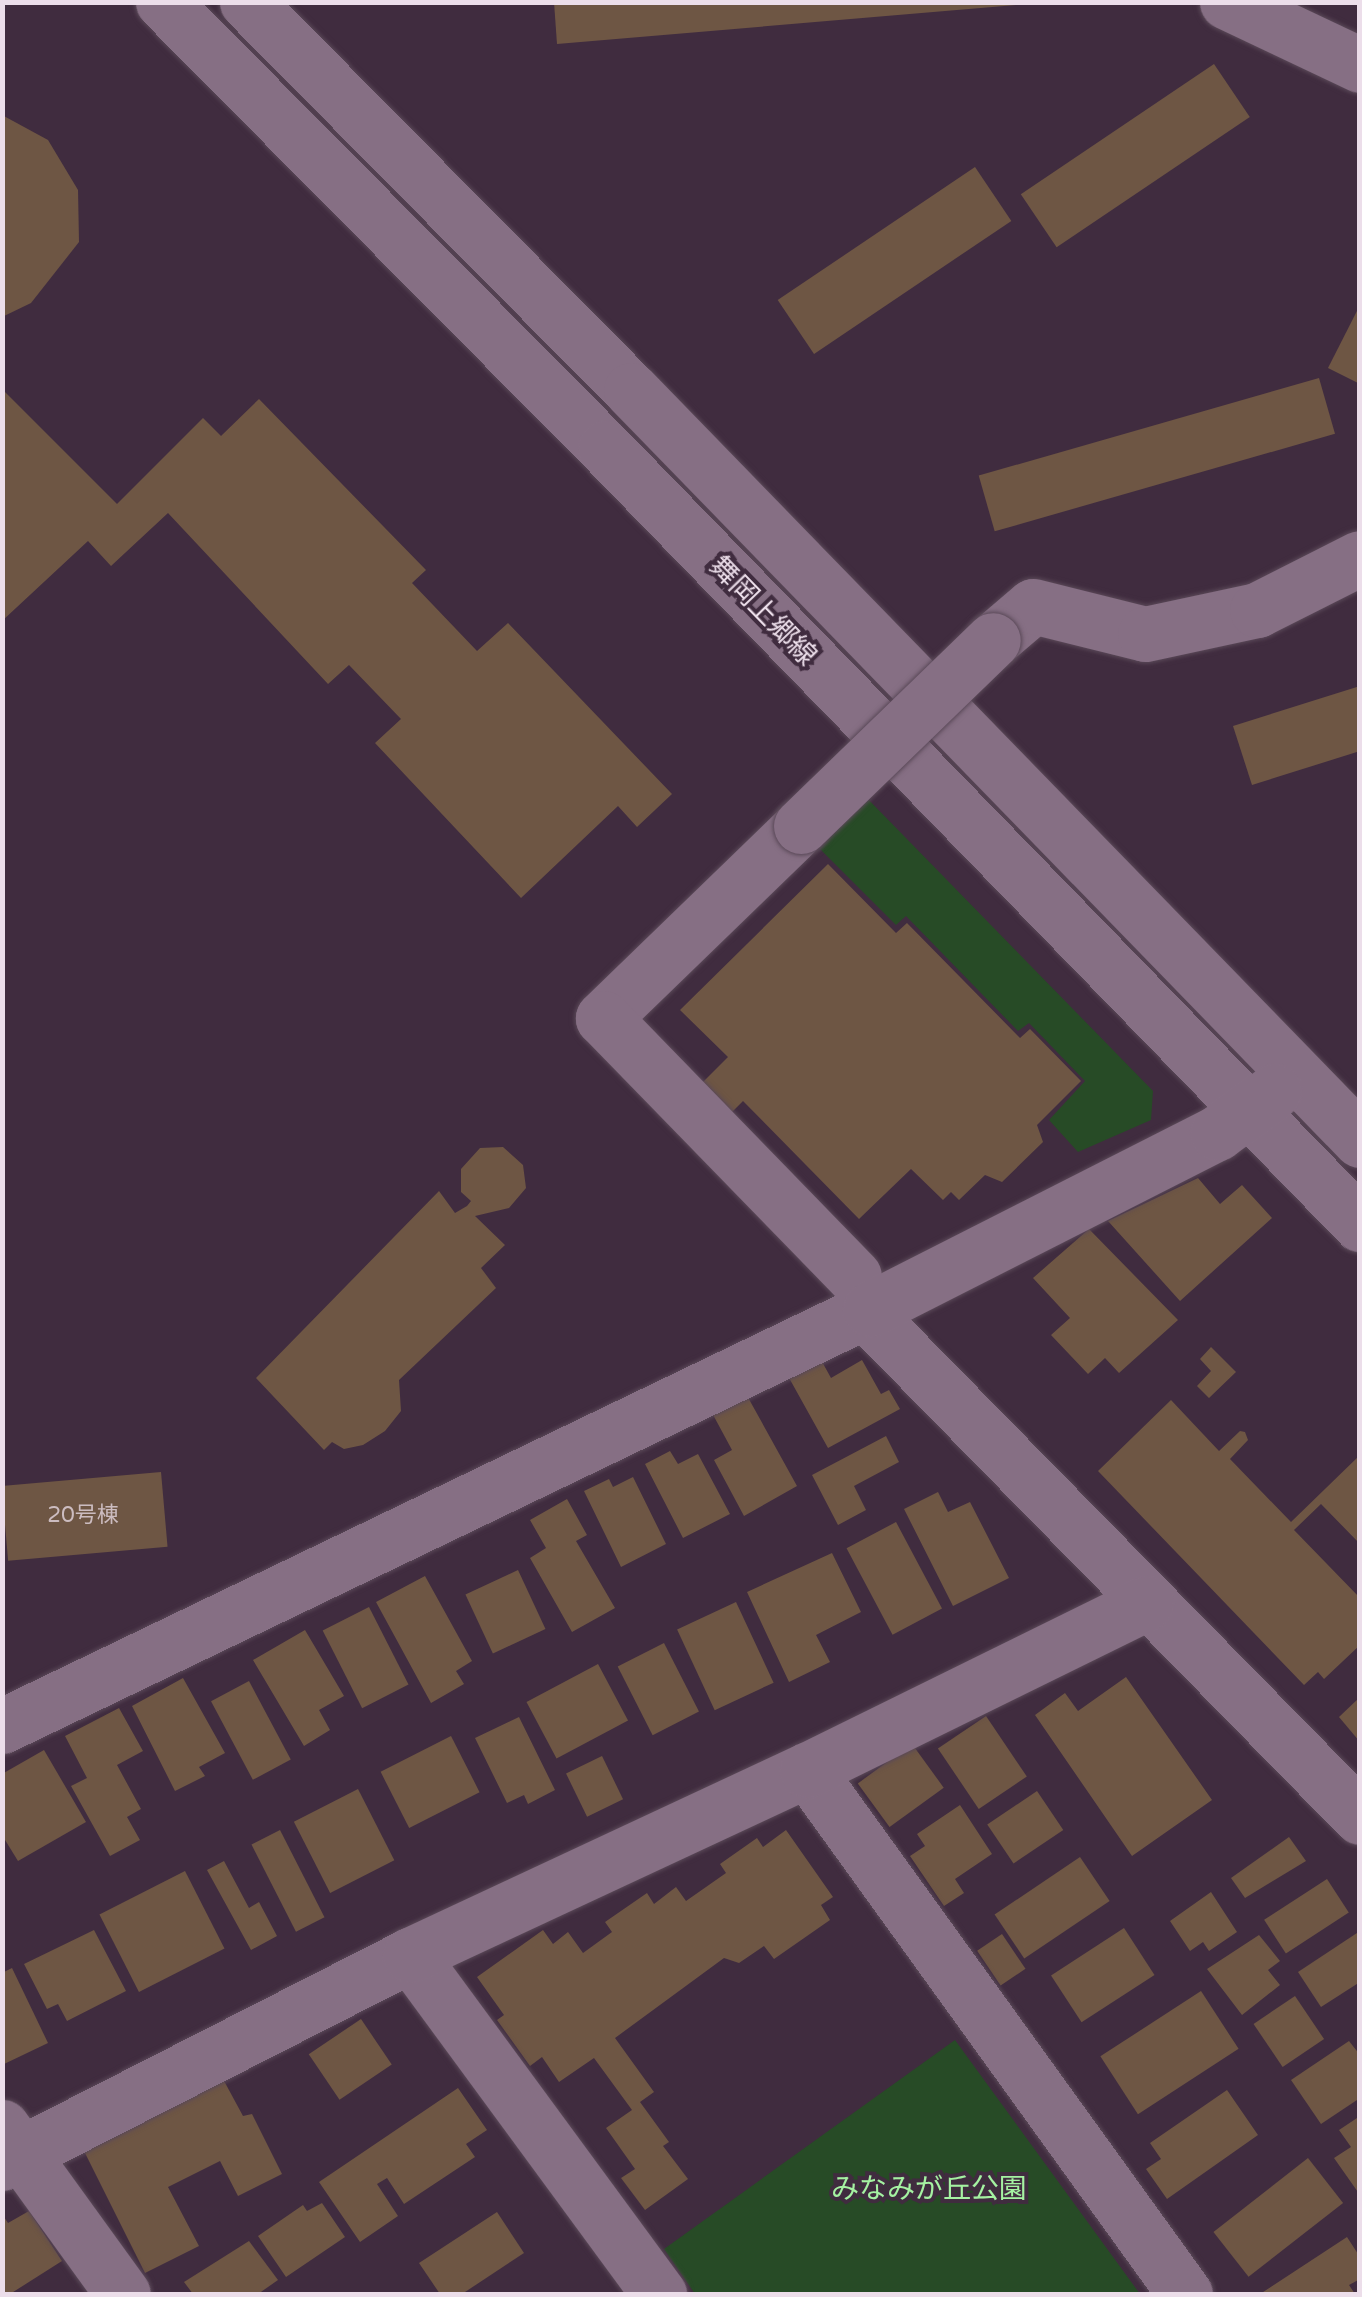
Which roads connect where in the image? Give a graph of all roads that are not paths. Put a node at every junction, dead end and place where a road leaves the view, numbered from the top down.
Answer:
1 (163, 2) edge
2 (247, 2) edge
3 (1228, 2) edge
4 (1360, 65) edge
5 (1360, 558) edge
6 (1294, 1076) junction
7 (1247, 1111) junction
8 (1360, 1140) edge
9 (1360, 1224) edge
10 (860, 1294) junction
11 (1146, 1603) junction
12 (2, 1726) edge
13 (807, 1770) junction
14 (1360, 1817) edge
15 (410, 1955) junction
16 (9, 2147) edge
17 (123, 2294) edge
18 (660, 2294) edge
19 (1185, 2294) edge

1 - 7 street, 舞岡上郷線
2 - 6 street
3 - 4 street
5 - 10 street, bridge
6 - 7 street
6 - 8 street
7 - 9 street, 舞岡上郷線
7 - 10 street
10 - 11 street
10 - 12 street
11 - 13 street
11 - 14 street
13 - 15 street
13 - 19 street
15 - 16 street
15 - 18 street
16 - 17 street

